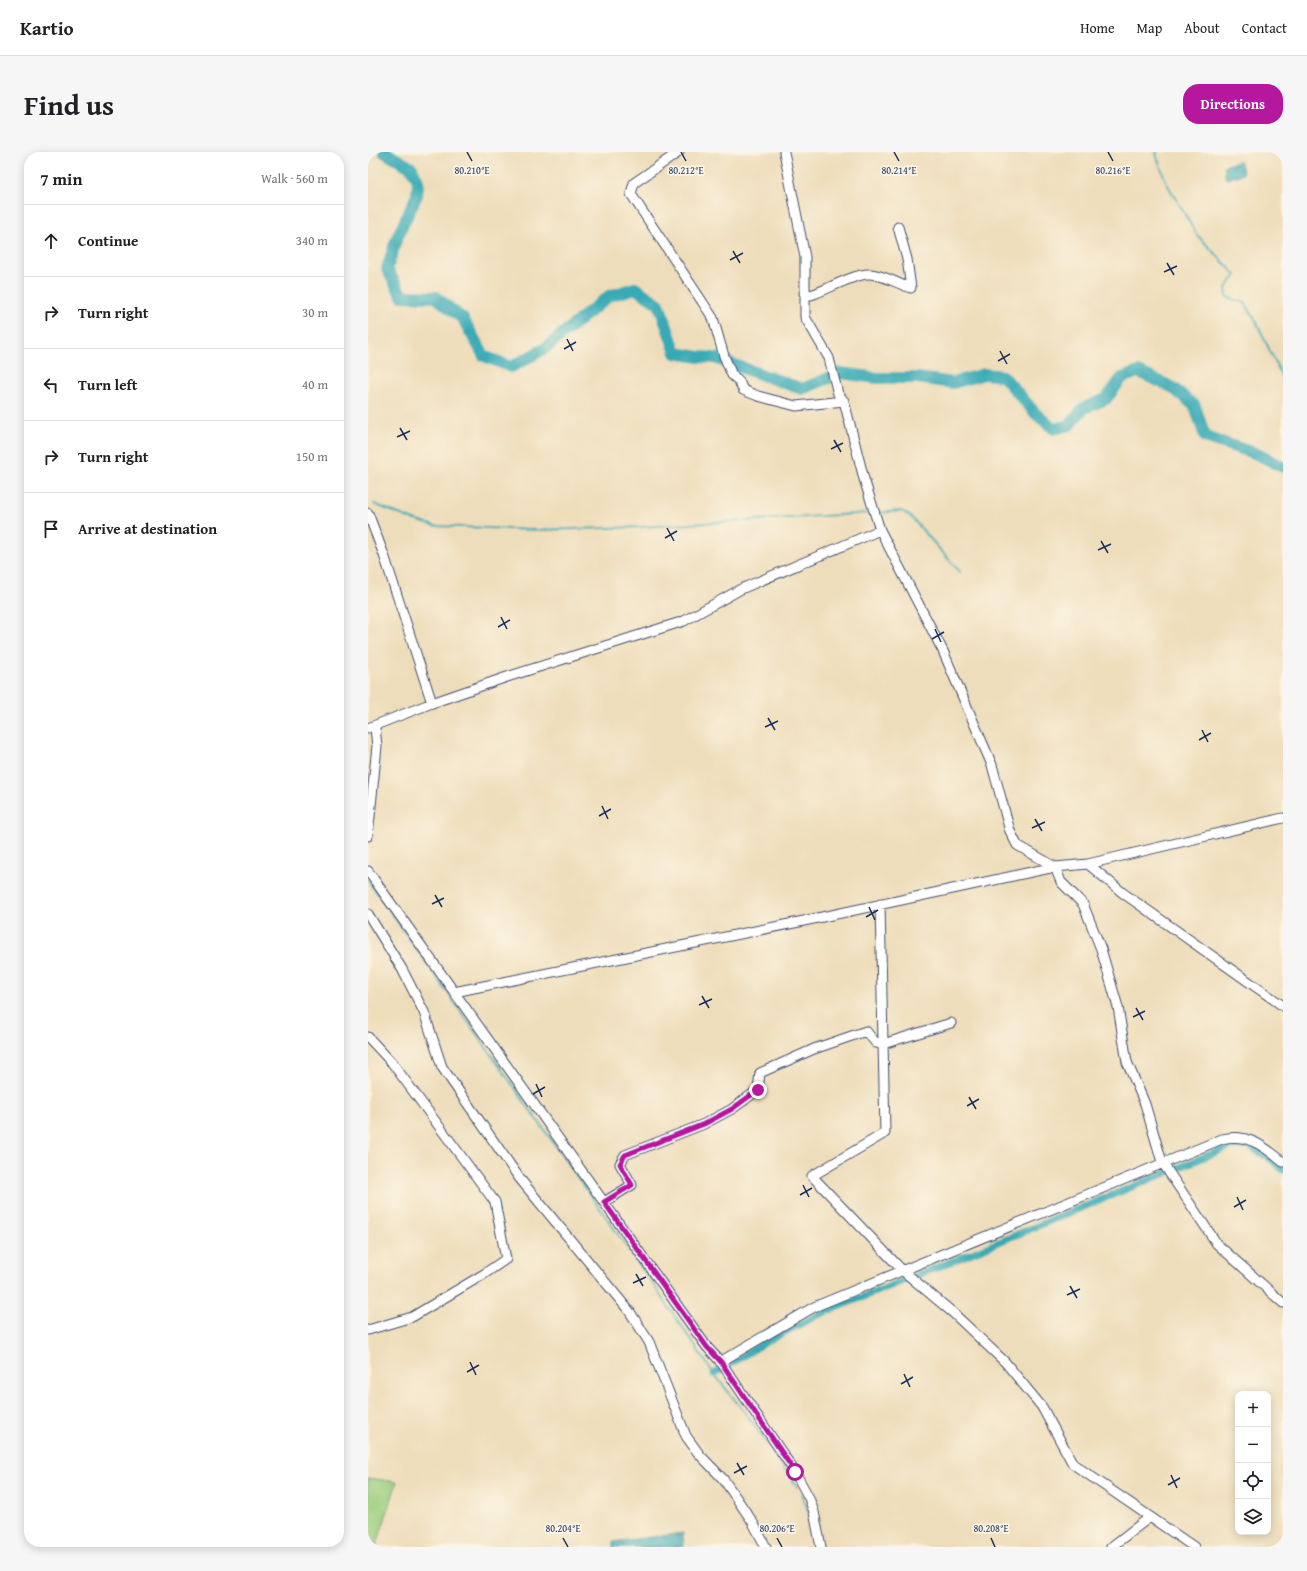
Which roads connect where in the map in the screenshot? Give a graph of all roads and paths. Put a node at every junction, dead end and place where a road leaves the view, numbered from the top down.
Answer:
1 (679, 152) edge
2 (784, 152) edge
3 (898, 227) dead end
4 (804, 293) junction
5 (841, 398) junction
6 (368, 512) edge
7 (880, 530) junction
8 (432, 703) junction
9 (371, 727) edge
10 (1283, 818) edge
11 (368, 836) edge
12 (1088, 864) junction
13 (1055, 867) junction
14 (368, 871) edge
15 (880, 904) junction
16 (368, 914) edge
17 (454, 992) junction
18 (1283, 1006) edge
19 (951, 1022) dead end
20 (368, 1037) edge
21 (883, 1044) junction
22 (1283, 1162) edge
23 (1162, 1163) junction
24 (604, 1202) junction
25 (902, 1270) junction
26 (1283, 1303) edge
27 (368, 1330) edge
28 (721, 1362) junction
29 (1150, 1517) junction
30 (766, 1547) edge
31 (821, 1547) edge
32 (1111, 1547) edge
33 (1194, 1547) edge

1 - 5 street
2 - 4 street
3 - 4 street
4 - 5 street
5 - 7 street
6 - 8 street
7 - 8 street
7 - 13 street
8 - 9 street
9 - 11 street
10 - 12 street
12 - 13 street
12 - 18 street
13 - 15 street
13 - 23 street
14 - 17 street
15 - 17 street
15 - 21 street
16 - 30 street
17 - 24 street
19 - 21 street
20 - 27 street
21 - 24 street
21 - 25 street
22 - 23 street
23 - 25 street
23 - 26 street
24 - 28 street
25 - 28 street
25 - 29 street
28 - 31 street
29 - 32 street
29 - 33 street

